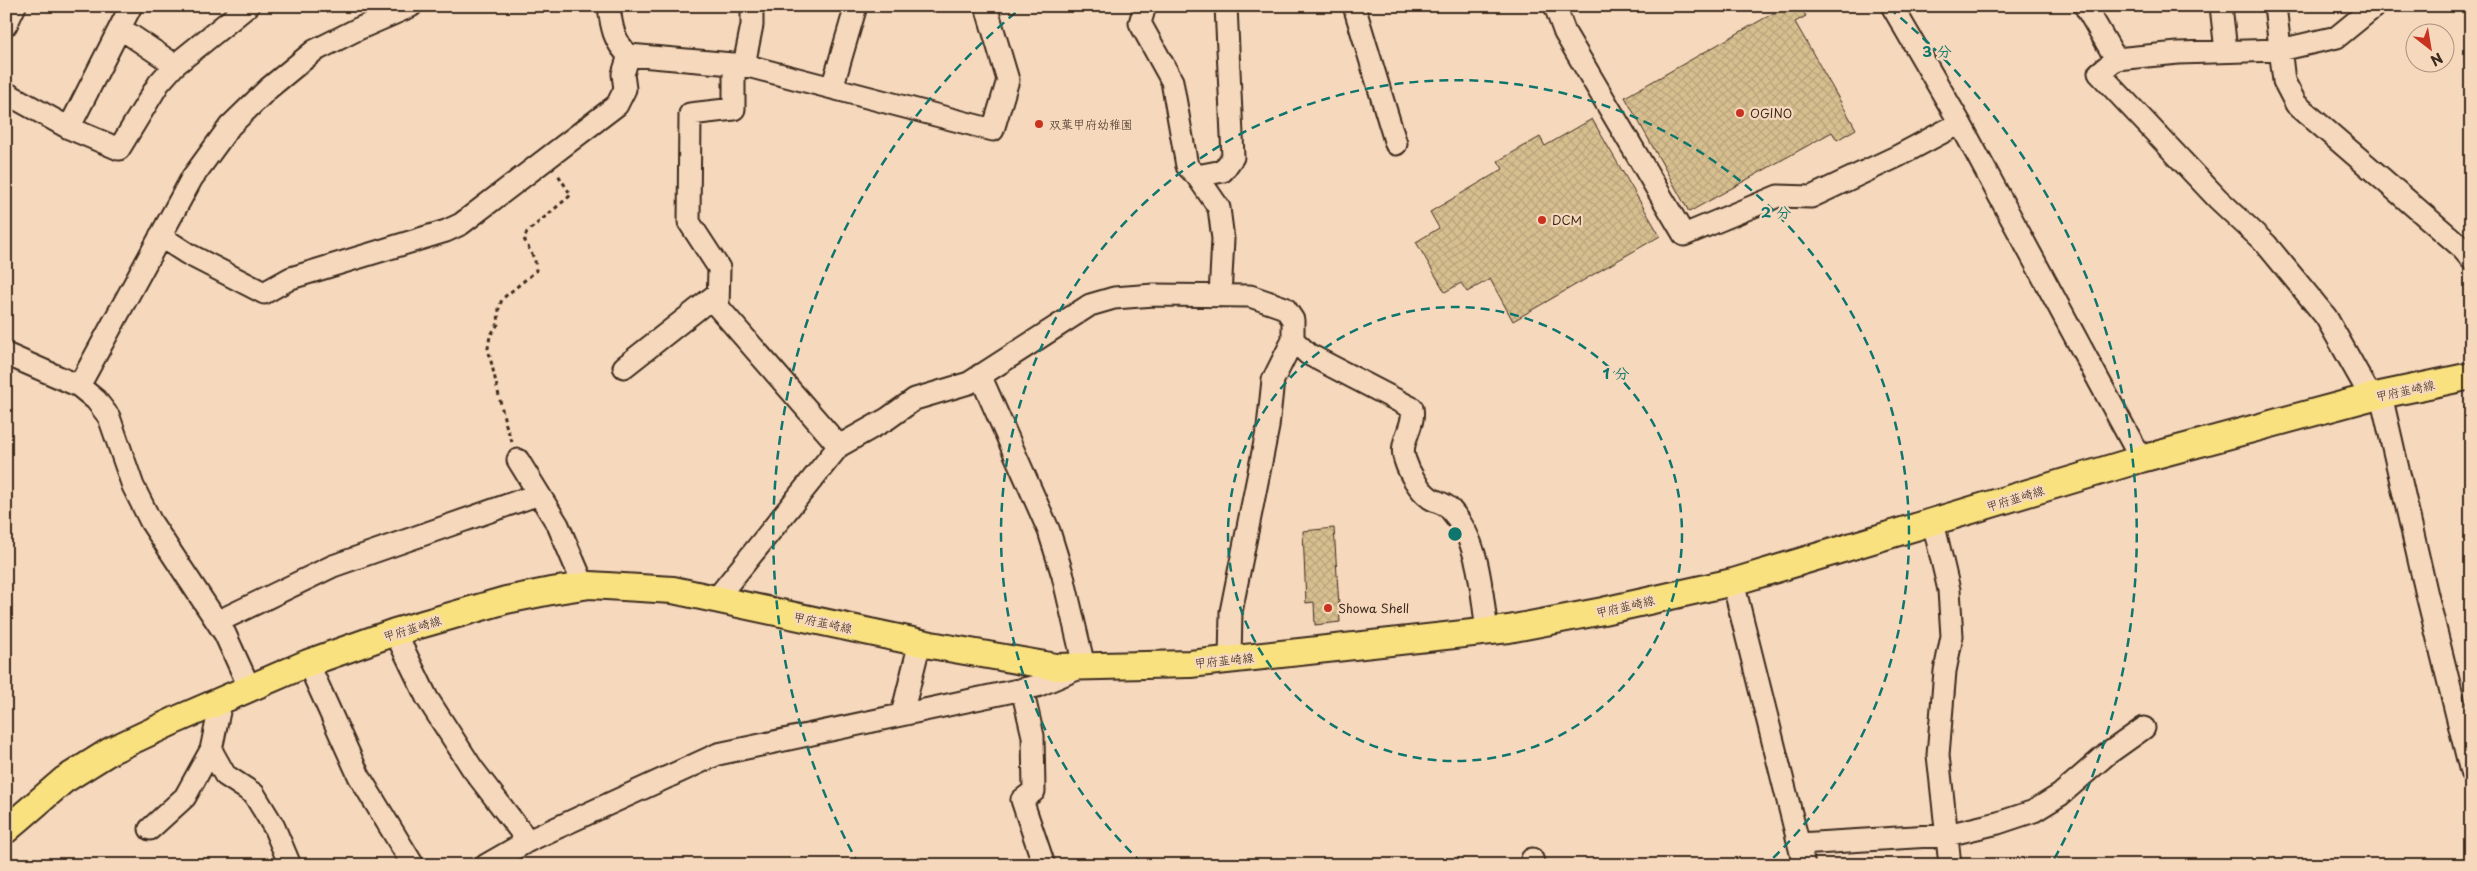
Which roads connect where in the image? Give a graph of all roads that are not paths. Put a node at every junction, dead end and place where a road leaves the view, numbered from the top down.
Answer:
1 (15, 6) edge
2 (132, 6) edge
3 (248, 6) edge
4 (411, 6) edge
5 (609, 6) edge
6 (752, 6) edge
7 (856, 6) edge
8 (986, 6) edge
9 (1145, 6) edge
10 (1226, 6) edge
11 (1354, 6) edge
12 (1556, 6) edge
13 (1892, 6) edge
14 (2085, 6) edge
15 (2221, 6) edge
16 (2275, 6) edge
17 (2375, 6) edge
18 (6, 25) edge
19 (120, 28) junction
20 (2280, 50) junction
21 (2226, 51) junction
22 (629, 55) junction
23 (2116, 59) junction
24 (175, 65) junction
25 (739, 65) junction
26 (832, 88) junction
27 (6, 93) edge
28 (1960, 123) junction
29 (69, 128) junction
30 (1396, 144) dead end
31 (1198, 176) junction
32 (160, 236) junction
33 (2471, 259) edge
34 (718, 294) junction
35 (1220, 296) junction
36 (1293, 340) junction
37 (6, 354) edge
38 (624, 367) dead end
39 (980, 375) junction
40 (2471, 376) edge
41 (79, 386) junction
42 (2376, 396) junction
43 (839, 446) junction
44 (2142, 459) junction
45 (518, 460) road end
46 (539, 494) junction
47 (1933, 522) junction
48 (1733, 582) junction
49 (584, 586) junction
50 (716, 599) junction
51 (217, 622) junction
52 (1487, 631) junction
53 (395, 632) junction
54 (920, 642) junction
55 (1230, 659) junction
56 (308, 663) junction
57 (1084, 666) junction
58 (250, 689) junction
59 (1022, 689) junction
60 (221, 702) junction
61 (902, 714) junction
62 (2144, 728) dead end
63 (211, 750) junction
64 (2471, 772) edge
65 (150, 829) dead end
66 (6, 830) edge
67 (1947, 836) junction
68 (528, 841) junction
69 (1799, 844) junction
70 (290, 865) edge
71 (413, 865) edge
72 (486, 865) edge
73 (1044, 865) edge
74 (1804, 865) edge
75 (1950, 865) edge

1 - 18 street
2 - 19 street
3 - 24 street
4 - 32 street
5 - 22 street
6 - 25 street
7 - 26 street
8 - 26 street
9 - 31 street
10 - 31 street
11 - 30 street
12 - 28 street
13 - 28 street
14 - 23 street
15 - 21 street
16 - 20 street
17 - 20 street
19 - 24 street
19 - 29 street
20 - 21 street
20 - 33 street
21 - 23 street
22 - 25 street
22 - 32 street
23 - 42 street
24 - 29 street
25 - 26 street
25 - 34 street
27 - 29 street
28 - 44 street
31 - 35 street
32 - 41 street
34 - 38 street
34 - 43 street
35 - 36 street
35 - 39 street
36 - 52 street
36 - 55 street
37 - 41 street
39 - 43 street
39 - 57 street
40 - 42 main road, 甲府韮崎線
41 - 51 street
42 - 44 main road, 甲府韮崎線
42 - 64 street
43 - 50 street
44 - 47 main road, 甲府韮崎線
45 - 46 street
46 - 49 street
46 - 51 street
47 - 48 main road, 甲府韮崎線
47 - 67 street
48 - 52 main road, 甲府韮崎線
48 - 69 street
49 - 50 main road, 甲府韮崎線
49 - 53 main road, 甲府韮崎線
50 - 54 main road, 甲府韮崎線
51 - 58 street
52 - 55 main road, 甲府韮崎線
53 - 56 main road, 甲府韮崎線
53 - 68 street
54 - 57 main road, 甲府韮崎線
54 - 61 street
55 - 57 main road, 甲府韮崎線
56 - 58 main road, 甲府韮崎線
56 - 71 street
57 - 59 street
58 - 60 main road, 甲府韮崎線
59 - 61 street
59 - 73 street
60 - 63 street
60 - 66 main road, 甲府韮崎線
61 - 68 street
62 - 67 street
63 - 65 street
63 - 70 street
67 - 69 street
67 - 75 street
68 - 72 street
69 - 74 street

